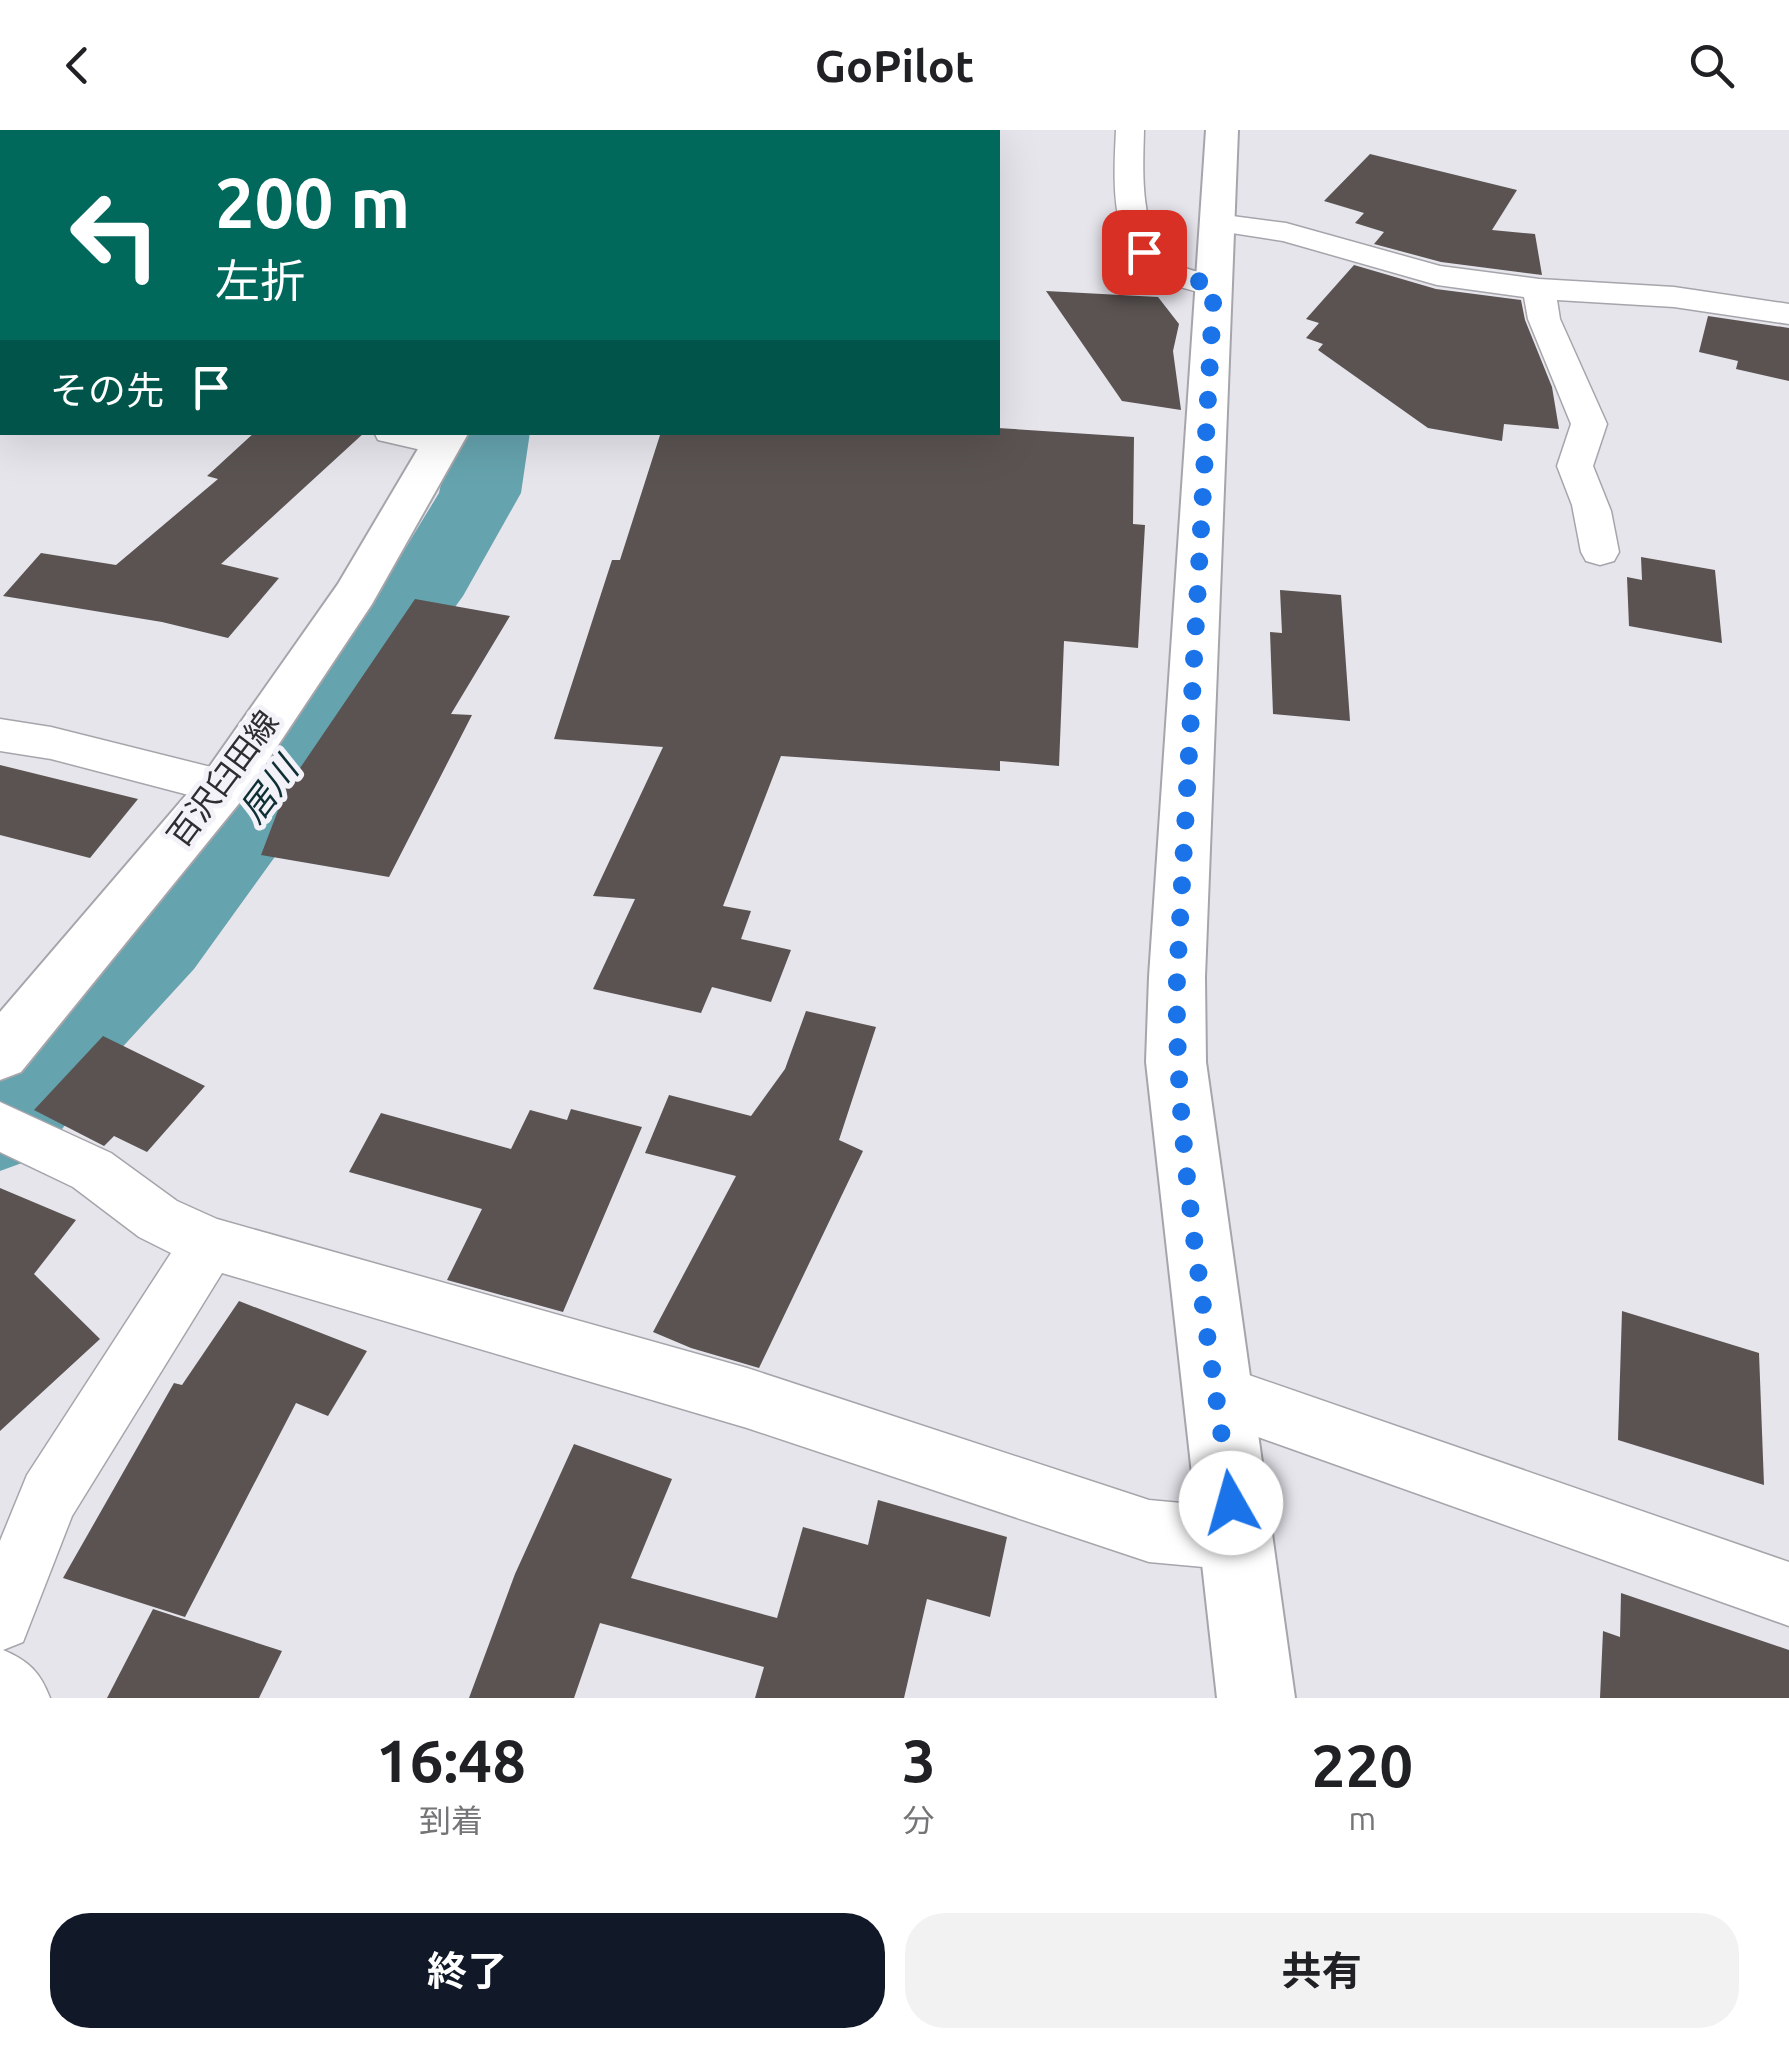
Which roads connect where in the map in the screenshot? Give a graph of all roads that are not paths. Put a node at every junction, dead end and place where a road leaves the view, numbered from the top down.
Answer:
1 (1130, 130) edge
2 (1222, 130) edge
3 (1216, 223) junction
4 (1214, 286) junction
5 (1539, 289) junction
6 (1789, 314) edge
7 (418, 435) edge
8 (446, 438) edge
9 (1600, 552) dead end
10 (0, 735) edge
11 (224, 787) junction
12 (0, 1054) edge
13 (4, 1128) edge
14 (209, 1243) junction
15 (1216, 1394) junction
16 (1236, 1539) junction
17 (1789, 1594) edge
18 (0, 1619) edge
19 (0, 1682) edge
20 (17, 1698) edge
21 (1256, 1698) edge

1 - 4 street
2 - 3 main road
3 - 4 main road
3 - 5 street
4 - 15 main road
5 - 6 street
5 - 9 street
7 - 8 street
8 - 11 main road, 百沢臼田線
10 - 11 street
11 - 12 main road, 百沢臼田線
13 - 14 street
14 - 16 street
14 - 18 street
15 - 16 main road
15 - 17 street
16 - 21 main road
19 - 20 street

